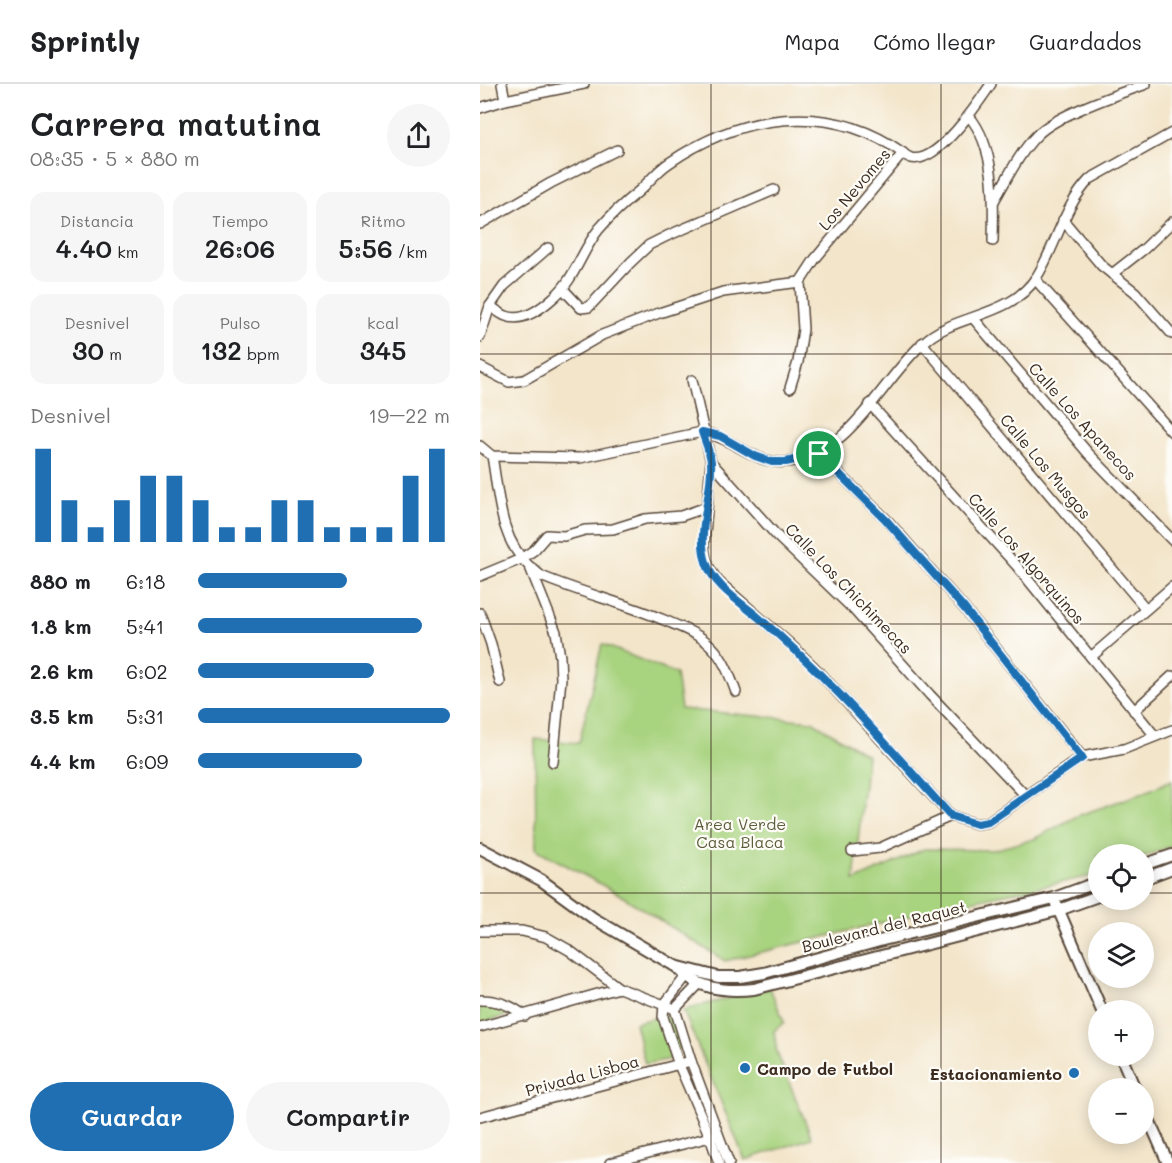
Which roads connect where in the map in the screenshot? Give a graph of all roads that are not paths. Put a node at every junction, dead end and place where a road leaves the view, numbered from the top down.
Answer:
1 (502, 84) edge
2 (584, 84) edge
3 (991, 84) edge
4 (1146, 84) edge
5 (505, 100) junction
6 (480, 108) edge
7 (969, 116) junction
8 (1172, 133) edge
9 (617, 150) dead end
10 (903, 153) junction
11 (774, 190) dead end
12 (994, 201) junction
13 (1063, 220) junction
14 (480, 224) edge
15 (1171, 224) edge
16 (993, 241) dead end
17 (548, 248) dead end
18 (1112, 273) junction
19 (1035, 279) junction
20 (800, 282) junction
21 (563, 289) junction
22 (490, 306) junction
23 (974, 319) junction
24 (1172, 334) edge
25 (480, 337) edge
26 (922, 343) junction
27 (480, 367) edge
28 (692, 380) dead end
29 (790, 388) dead end
30 (870, 404) junction
31 (702, 432) junction
32 (1172, 432) edge
33 (480, 446) edge
34 (819, 454) junction
35 (492, 456) junction
36 (711, 462) junction
37 (706, 507) junction
38 (1172, 540) edge
39 (521, 559) junction
40 (530, 567) junction
41 (480, 576) edge
42 (1172, 587) edge
43 (1146, 609) junction
44 (480, 613) edge
45 (1091, 657) junction
46 (1172, 676) edge
47 (500, 682) dead end
48 (736, 692) dead end
49 (1134, 711) junction
50 (1172, 730) edge
51 (1155, 736) junction
52 (1082, 758) junction
53 (553, 762) dead end
54 (1026, 796) junction
55 (951, 816) junction
56 (480, 849) edge
57 (852, 851) dead end
58 (1172, 855) edge
59 (1154, 861) edge
60 (1172, 868) edge
61 (1154, 875) edge
62 (1088, 886) edge
63 (1054, 898) junction
64 (1088, 900) edge
65 (1059, 910) junction
66 (480, 931) edge
67 (883, 940) junction
68 (888, 954) junction
69 (688, 973) junction
70 (740, 977) junction
71 (699, 984) junction
72 (618, 988) junction
73 (741, 990) junction
74 (480, 1000) edge
75 (1097, 1000) edge
76 (664, 1005) junction
77 (675, 1009) junction
78 (525, 1016) junction
79 (480, 1028) edge
80 (691, 1062) junction
81 (679, 1065) junction
82 (480, 1117) edge
83 (1154, 1131) edge
84 (715, 1136) junction
85 (610, 1163) edge
86 (719, 1163) edge
87 (729, 1163) edge
88 (1168, 1163) edge

1 - 5 street
2 - 5 street
3 - 7 street, Los Nevomes
4 - 12 street
5 - 6 street
7 - 10 street, Los Nevomes
7 - 12 street
8 - 13 street
9 - 14 street
10 - 20 street, Los Nevomes
10 - 21 street
11 - 21 street
12 - 16 street
13 - 18 street
13 - 19 street
15 - 18 street
17 - 22 street
18 - 24 street
19 - 23 street
19 - 32 street
20 - 27 street
20 - 29 street
21 - 22 street
22 - 25 street
23 - 26 street
23 - 38 street, Calle Los Apanecos
26 - 30 street
26 - 43 street, Calle Los Musgos
28 - 31 street, Calle Los Chichimecas
30 - 34 street
30 - 45 street, Calle Los Algorquinos
31 - 34 street
31 - 35 street
31 - 36 street, Calle Los Chichimecas
33 - 35 street
34 - 52 street
35 - 39 street
36 - 37 street
36 - 54 street, Calle Los Chichimecas
37 - 39 street
37 - 55 street
39 - 40 street
39 - 41 street
40 - 48 street
40 - 53 street
42 - 43 street
43 - 45 street
44 - 47 street
45 - 49 street, Calle Los Algorquinos
46 - 49 street
49 - 51 street, Calle Los Algorquinos
50 - 51 street
51 - 52 street
52 - 54 street
54 - 55 street
55 - 57 street
56 - 69 street, Boulevard del Raquet
58 - 59 street
60 - 61 street
62 - 63 street, Boulevard del Raquet
63 - 65 street
63 - 67 street, Boulevard del Raquet
64 - 65 street, Boulevard del Raquet
65 - 68 street, Boulevard del Raquet
65 - 75 street
66 - 72 street
67 - 68 street
67 - 70 street, Boulevard del Raquet
68 - 73 street, Boulevard del Raquet
69 - 70 street, Boulevard del Raquet
69 - 71 street, Boulevard del Raquet
69 - 76 street
70 - 73 street
71 - 73 street, Boulevard del Raquet
71 - 77 street
72 - 76 street
72 - 78 street
74 - 78 street
76 - 77 street
76 - 81 street
77 - 80 street
78 - 79 street
80 - 81 street, Privada Lisboa
80 - 84 street
81 - 82 street, Privada Lisboa
81 - 84 street
83 - 88 street
84 - 85 street
84 - 86 street
84 - 87 street

